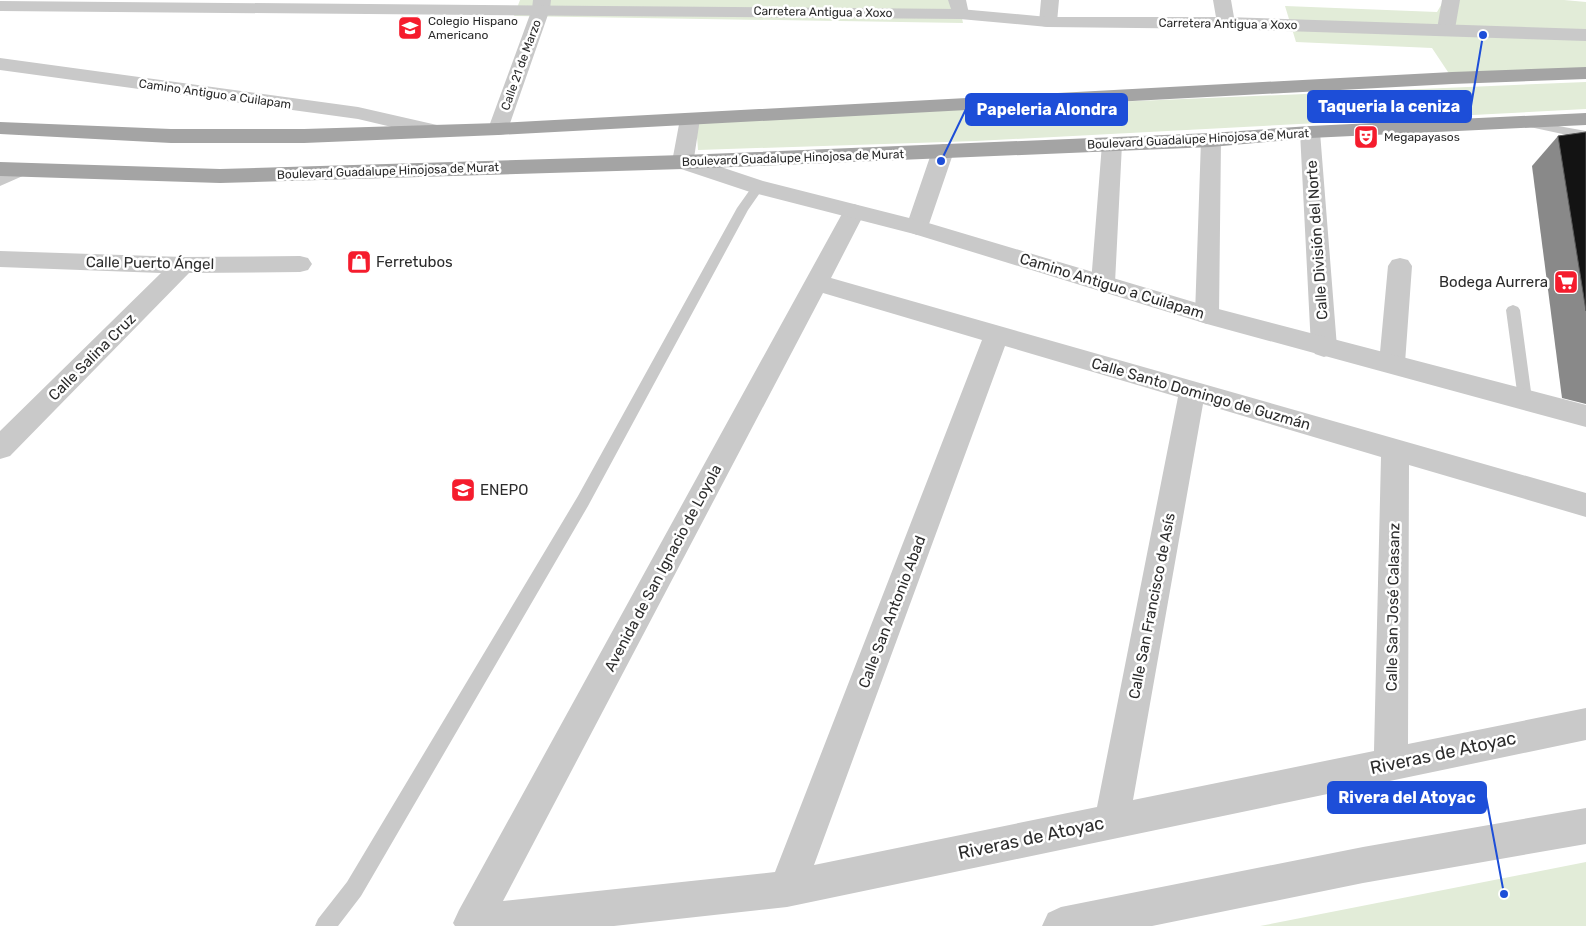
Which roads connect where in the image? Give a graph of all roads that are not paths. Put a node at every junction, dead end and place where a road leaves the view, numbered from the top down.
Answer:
1 (1050, 0) edge
2 (1222, 0) edge
3 (1451, 0) edge
4 (234, 4) edge
5 (541, 5) edge
6 (0, 6) edge
7 (958, 7) edge
8 (1048, 22) junction
9 (1226, 23) junction
10 (1446, 29) junction
11 (1586, 35) edge
12 (0, 64) edge
13 (1586, 73) edge
14 (690, 119) junction
15 (1586, 119) edge
16 (1519, 122) junction
17 (0, 128) edge
18 (498, 129) junction
19 (430, 130) junction
20 (1310, 132) junction
21 (1586, 135) edge
22 (1211, 140) junction
23 (1112, 144) junction
24 (944, 151) junction
25 (683, 162) junction
26 (5, 172) edge
27 (758, 187) junction
28 (854, 212) junction
29 (917, 227) junction
30 (0, 259) edge
31 (300, 264) dead end
32 (183, 265) junction
33 (1400, 266) dead end
34 (816, 282) junction
35 (1103, 283) junction
36 (1513, 310) dead end
37 (1207, 315) junction
38 (997, 334) junction
39 (1324, 347) junction
40 (1392, 363) junction
41 (1192, 391) junction
42 (1524, 398) junction
43 (1586, 416) edge
44 (0, 448) edge
45 (1395, 450) junction
46 (1586, 505) edge
47 (1586, 724) edge
48 (1391, 764) junction
49 (1112, 821) junction
50 (1586, 826) edge
51 (787, 889) junction
52 (472, 923) joint
53 (325, 926) edge
54 (1061, 926) edge

1 - 8 street
2 - 9 street
3 - 10 street
4 - 5 street, Carretera Antigua a Xoxo
4 - 6 street, Carretera Antigua a Xoxo
5 - 7 street, Carretera Antigua a Xoxo
5 - 18 street, Calle 21 de Marzo
7 - 8 street, Carretera Antigua a Xoxo
8 - 9 street, Carretera Antigua a Xoxo
9 - 10 street, Carretera Antigua a Xoxo
10 - 11 street, Carretera Antigua a Xoxo
12 - 19 street, Camino Antiguo a Cuilapam
13 - 14 main road
14 - 18 main road
14 - 25 street
15 - 16 main road, Boulevard Guadalupe Hinojosa de Murat
16 - 20 main road, Boulevard Guadalupe Hinojosa de Murat
16 - 21 lane
17 - 19 main road
18 - 19 main road
20 - 22 main road, Boulevard Guadalupe Hinojosa de Murat
20 - 39 street, Calle División del Norte
22 - 23 main road, Boulevard Guadalupe Hinojosa de Murat
22 - 37 street
23 - 24 main road, Boulevard Guadalupe Hinojosa de Murat
23 - 35 street
24 - 25 main road, Boulevard Guadalupe Hinojosa de Murat
24 - 29 street
25 - 26 main road, Boulevard Guadalupe Hinojosa de Murat
25 - 27 street, Camino Antiguo a Cuilapam
27 - 28 street, Camino Antiguo a Cuilapam
27 - 53 lane
28 - 29 street, Camino Antiguo a Cuilapam
28 - 34 street, Avenida de San Ignacio de Loyola
29 - 35 street, Camino Antiguo a Cuilapam
30 - 32 street, Calle Puerto Ángel
31 - 32 street, Calle Puerto Ángel
32 - 44 street, Calle Salina Cruz
33 - 40 street
34 - 38 street, Calle Santo Domingo de Guzmán
34 - 52 street, Avenida de San Ignacio de Loyola
35 - 37 street, Camino Antiguo a Cuilapam
36 - 42 lane
37 - 39 street, Camino Antiguo a Cuilapam
38 - 41 street, Calle Santo Domingo de Guzmán
38 - 51 street, Calle San Antonio Abad
39 - 40 street, Camino Antiguo a Cuilapam
40 - 42 street, Camino Antiguo a Cuilapam
41 - 45 street, Calle Santo Domingo de Guzmán
41 - 49 street, Calle San Francisco de Asís
42 - 43 street, Camino Antiguo a Cuilapam
45 - 46 street, Calle Santo Domingo de Guzmán
45 - 48 street, Calle San José Calasanz
47 - 48 street, Riveras de Atoyac
48 - 49 street, Riveras de Atoyac
49 - 51 street, Riveras de Atoyac
50 - 54 street
51 - 52 street, Riveras de Atoyac

